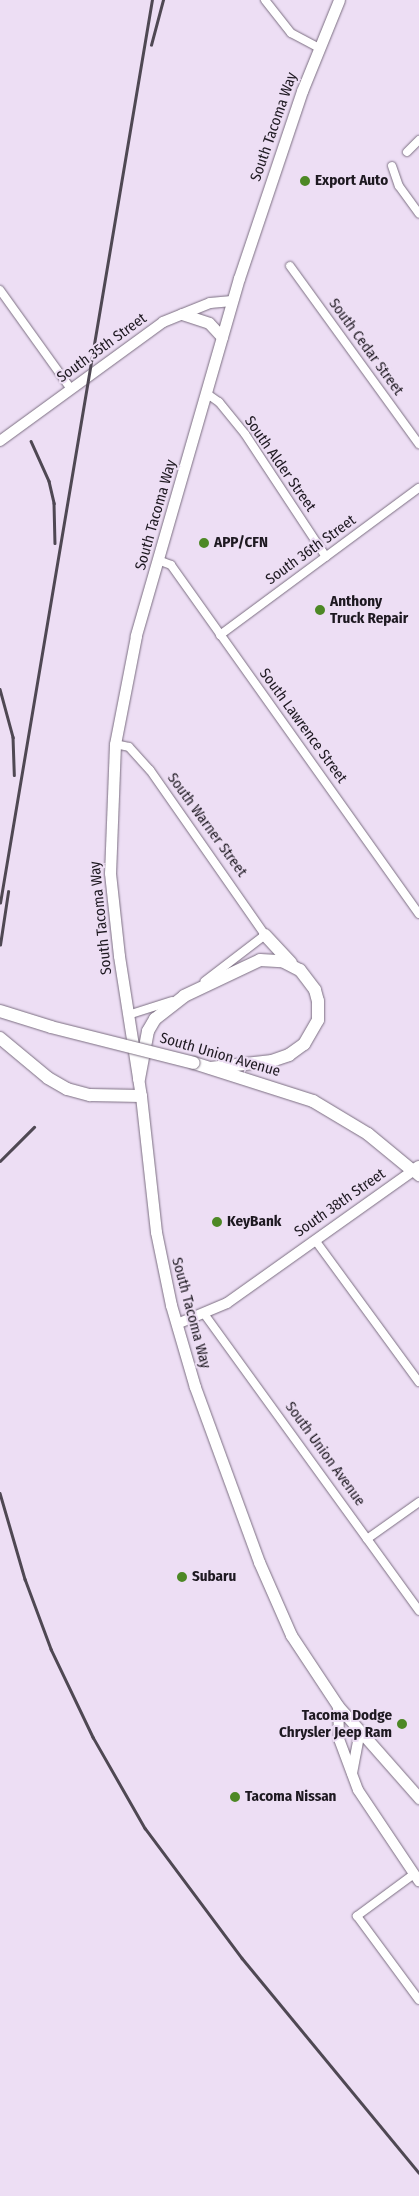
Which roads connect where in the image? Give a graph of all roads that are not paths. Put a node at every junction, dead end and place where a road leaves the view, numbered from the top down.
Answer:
1 (265, 0) edge
2 (339, 0) edge
3 (319, 48) junction
4 (419, 140) edge
5 (407, 152) dead end
6 (392, 166) dead end
7 (419, 214) edge
8 (290, 266) dead end
9 (0, 290) edge
10 (232, 301) junction
11 (182, 314) junction
12 (222, 337) junction
13 (71, 389) junction
14 (206, 393) junction
15 (0, 441) edge
16 (419, 444) edge
17 (419, 488) edge
18 (326, 557) junction
19 (158, 560) junction
20 (220, 635) junction
21 (115, 744) junction
22 (419, 914) edge
23 (265, 935) junction
24 (292, 964) junction
25 (184, 996) junction
26 (0, 1010) edge
27 (128, 1015) junction
28 (0, 1038) edge
29 (210, 1068) junction
30 (139, 1079) junction
31 (141, 1096) junction
32 (417, 1171) edge
33 (315, 1240) junction
34 (205, 1315) junction
35 (177, 1324) junction
36 (419, 1382) edge
37 (419, 1502) edge
38 (367, 1539) junction
39 (419, 1612) edge
40 (338, 1706) junction
41 (360, 1731) junction
42 (352, 1773) junction
43 (419, 1798) edge
44 (417, 1877) edge
45 (419, 2000) edge

1 - 3 street
2 - 3 main road, South Tacoma Way
3 - 10 main road, South Tacoma Way
4 - 5 street
6 - 7 street
8 - 16 street, South Cedar Street
9 - 13 street
10 - 11 street, South 35th Street
10 - 12 main road, South Tacoma Way
11 - 12 main road
11 - 13 street, South 35th Street
12 - 14 main road, South Tacoma Way
13 - 15 street, South 35th Street
14 - 18 street, South Alder Street
14 - 19 main road, South Tacoma Way
17 - 18 street, South 36th Street
18 - 20 street, South 36th Street
19 - 20 street, South Lawrence Street
19 - 21 main road, South Tacoma Way
20 - 22 street, South Lawrence Street
21 - 23 street, South Warner Street
21 - 27 main road, South Tacoma Way
23 - 24 main road
23 - 25 street
24 - 25 main road
24 - 29 main road
25 - 27 street
25 - 30 main road
26 - 29 main road, South Union Avenue, bridge
27 - 30 main road, South Tacoma Way
28 - 31 main road
29 - 32 main road, South Union Avenue
30 - 31 main road, South Tacoma Way
31 - 35 main road, South Tacoma Way
32 - 33 street, South 38th Street
33 - 34 street, South 38th Street
33 - 36 street
34 - 35 street, South 38th Street
34 - 38 street, South Union Avenue
35 - 40 main road, South Tacoma Way
37 - 38 street
38 - 39 street, South Union Avenue
40 - 41 main road, South Tacoma Way
40 - 42 street
41 - 42 street
41 - 43 main road, South Tacoma Way
42 - 44 street
44 - 45 street

